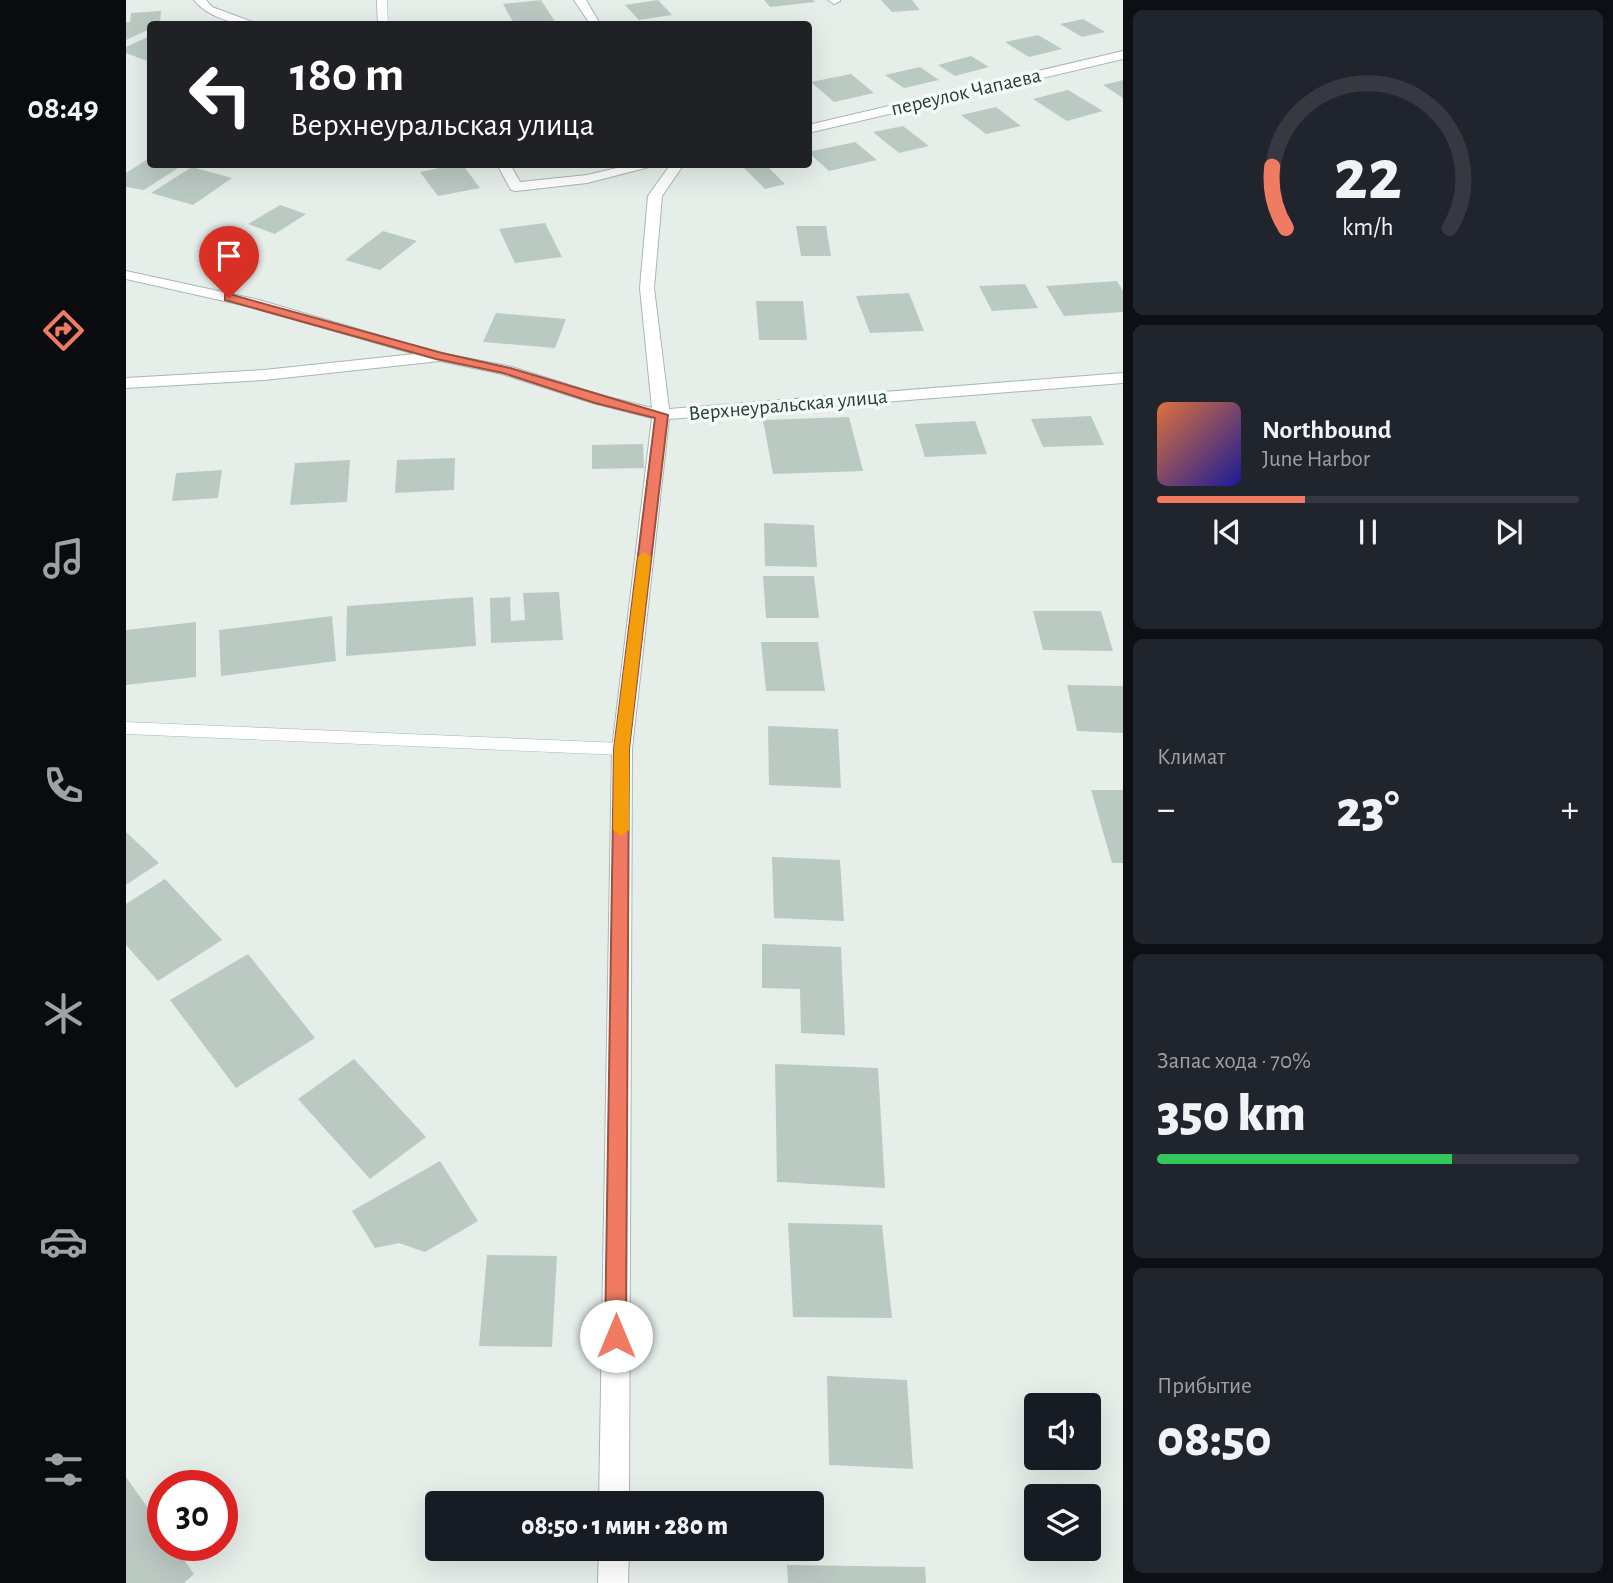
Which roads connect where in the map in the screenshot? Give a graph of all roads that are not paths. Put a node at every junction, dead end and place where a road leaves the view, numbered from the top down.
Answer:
1 (200, 0) edge
2 (382, 0) edge
3 (580, 0) edge
4 (243, 21) edge
5 (383, 21) edge
6 (593, 21) edge
7 (1123, 55) edge
8 (812, 128) edge
9 (505, 168) edge
10 (636, 168) edge
11 (675, 168) edge
12 (126, 275) edge
13 (440, 356) junction
14 (1123, 377) edge
15 (126, 383) edge
16 (661, 415) junction
17 (126, 728) edge
18 (622, 749) junction
19 (614, 1491) edge
20 (614, 1561) edge
21 (613, 1583) edge

1 - 4 street
2 - 5 lane
3 - 6 street
7 - 8 street, переулок Чапаева
9 - 10 street
11 - 16 street
12 - 13 street
13 - 15 street, Верхнеуральская улица
13 - 16 street, Верхнеуральская улица
14 - 16 street, Верхнеуральская улица
16 - 18 street
17 - 18 lane
18 - 19 street
20 - 21 street

